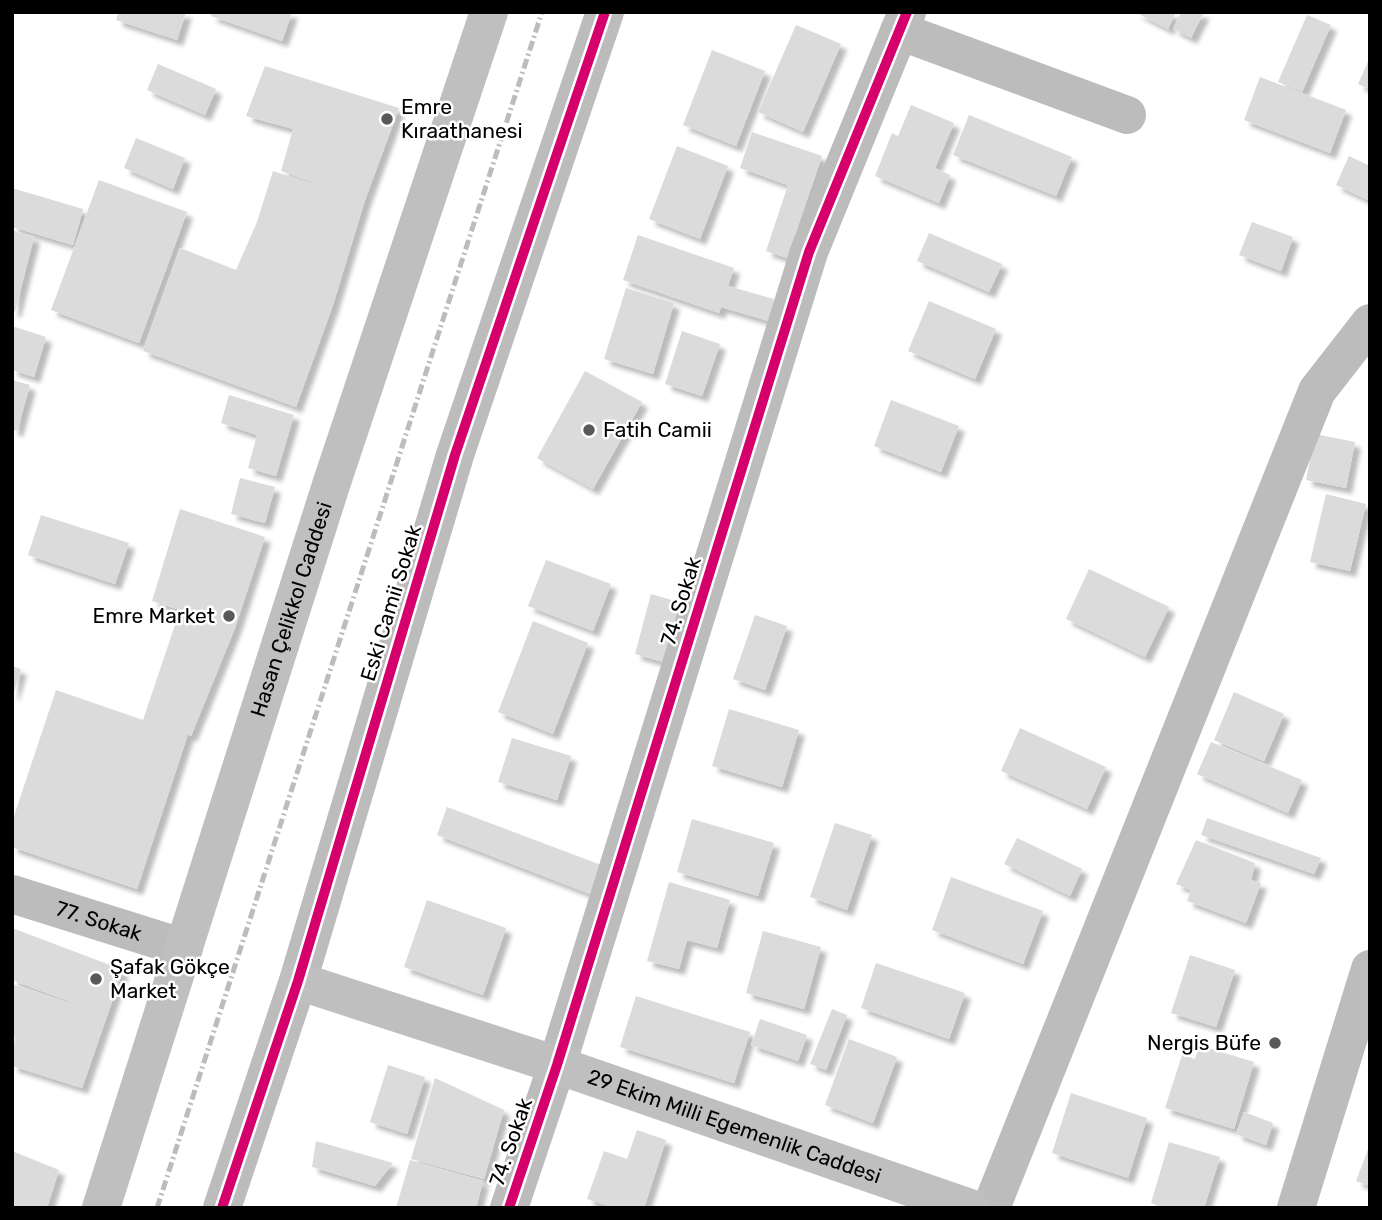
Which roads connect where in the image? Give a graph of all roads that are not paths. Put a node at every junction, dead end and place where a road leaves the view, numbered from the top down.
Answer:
1 (489, 12) edge
2 (605, 12) edge
3 (903, 22) edge
4 (1127, 115) dead end
5 (1370, 323) edge
6 (12, 894) edge
7 (184, 948) junction
8 (1370, 969) edge
9 (298, 981) junction
10 (557, 1065) junction
11 (101, 1208) edge
12 (222, 1208) edge
13 (509, 1208) edge
14 (970, 1208) edge
15 (991, 1208) edge
16 (1296, 1208) edge

1 - 7 main road, Hasan Çelikkol Caddesi
2 - 9 street, Eski Camii Sokak
3 - 4 street
3 - 10 street, 74. Sokak
5 - 15 street
6 - 7 street, 77. Sokak
7 - 11 main road, Hasan Çelikkol Caddesi
8 - 16 street
9 - 10 main road, 29 Ekim Milli Egemenlik Caddesi
9 - 12 street, Eski Camii Sokak
10 - 13 street, 74. Sokak
10 - 14 main road, 29 Ekim Milli Egemenlik Caddesi

